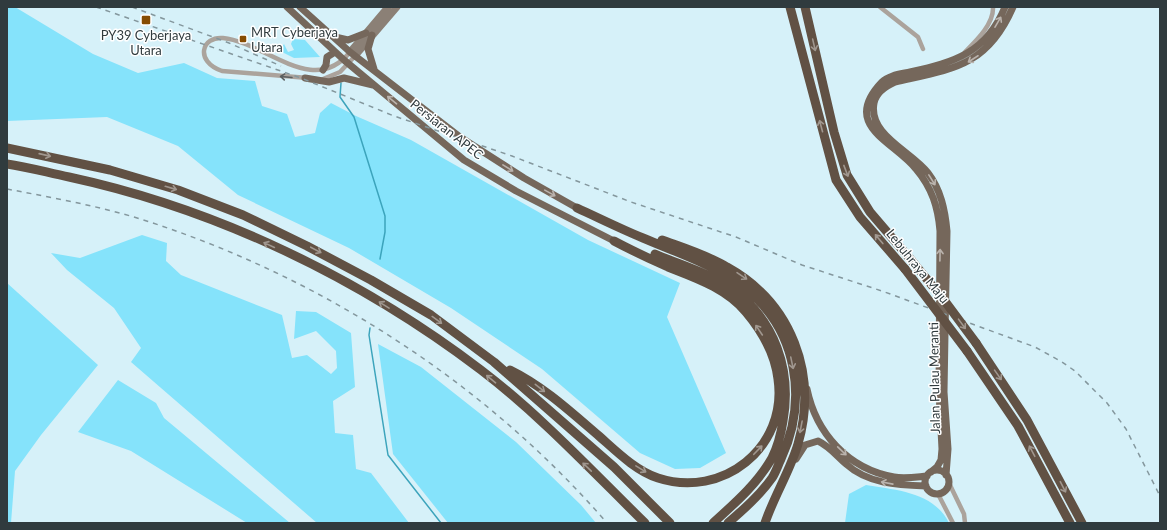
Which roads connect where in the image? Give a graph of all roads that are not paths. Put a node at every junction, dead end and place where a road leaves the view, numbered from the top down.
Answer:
1 (287, 7) edge
2 (300, 7) edge
3 (388, 7) edge
4 (397, 7) edge
5 (790, 7) edge
6 (804, 7) edge
7 (880, 7) edge
8 (992, 7) edge
9 (1005, 7) edge
10 (1013, 7) edge
11 (369, 34) junction
12 (333, 37) junction
13 (923, 49) dead end
14 (335, 52) junction
15 (352, 54) junction
16 (954, 60) junction
17 (346, 62) junction
18 (323, 70) junction
19 (375, 72) junction
20 (305, 78) junction
21 (374, 85) junction
22 (7, 148) edge
23 (7, 164) edge
24 (577, 208) junction
25 (614, 241) junction
26 (494, 362) junction
27 (803, 367) junction
28 (929, 474) junction
29 (946, 475) junction
30 (602, 480) junction
31 (782, 481) junction
32 (949, 483) junction
33 (926, 486) junction
34 (938, 494) junction
35 (640, 523) edge
36 (645, 523) edge
37 (670, 523) edge
38 (713, 523) edge
39 (728, 523) edge
40 (765, 523) edge
41 (953, 523) edge
42 (965, 523) edge
43 (1070, 523) edge
44 (1082, 523) edge

1 - 14 main road, Persiaran APEC
2 - 12 main road, Persiaran APEC
3 - 11 main road
4 - 11 main road
43 -> 5 highway, Lebuhraya Maju, bridge
6 -> 44 highway, Lebuhraya Maju, bridge
7 - 13 street
8 - 16 street
16 -> 9 main road, Jalan Pulau Meranti
10 -> 29 main road, Jalan Pulau Meranti
11 - 12 main road
11 - 15 main road
11 - 19 main road
12 - 15 main road, Persiaran APEC
14 - 17 main road, Persiaran APEC
14 - 18 main road
15 - 17 street
15 - 19 main road, Persiaran APEC
28 -> 16 main road, Jalan Pulau Meranti
17 - 18 street
17 - 20 street
17 - 21 main road, Persiaran APEC
20 -> 18 street
19 -> 24 main road, Persiaran APEC
20 - 21 main road
25 -> 21 main road, Persiaran APEC
22 -> 26 highway
30 -> 23 highway
24 -> 27 highway
24 -> 39 highway
26 -> 25 highway
25 - 38 highway
26 - 37 highway
27 -> 28 main road
27 -> 31 highway
28 - 29 main road
28 - 33 main road
29 - 32 main road
30 - 35 highway
30 - 36 highway
33 -> 31 main road
31 - 40 highway
32 - 34 main road
32 - 42 street
33 - 34 main road
34 - 41 street

